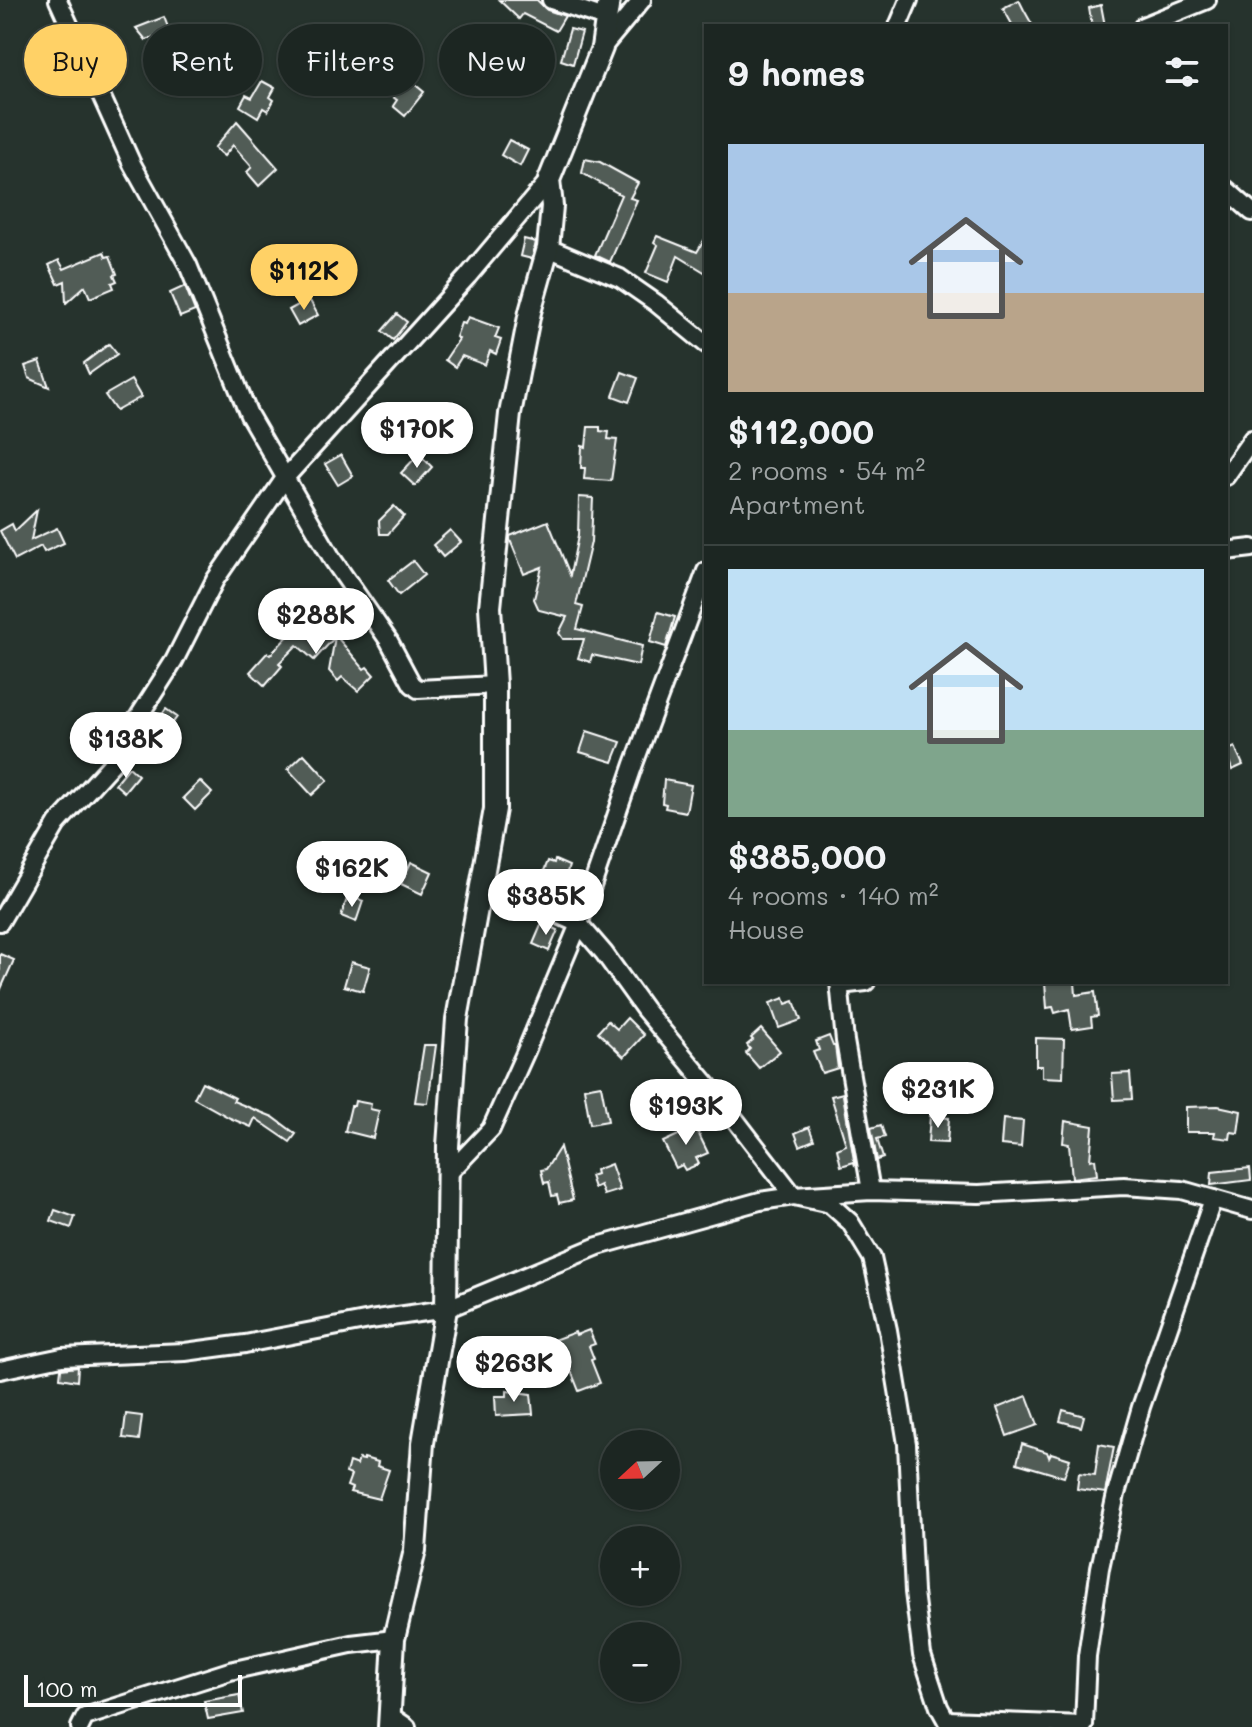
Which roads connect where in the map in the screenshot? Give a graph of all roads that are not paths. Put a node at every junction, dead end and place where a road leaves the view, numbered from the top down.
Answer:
1 (58, 0) edge
2 (551, 0) edge
3 (642, 0) edge
4 (909, 0) edge
5 (1207, 0) edge
6 (607, 9) edge
7 (899, 24) edge
8 (1148, 24) edge
9 (602, 48) junction
10 (549, 180) junction
11 (1228, 191) edge
12 (1252, 212) edge
13 (548, 248) junction
14 (704, 342) edge
15 (1252, 439) edge
16 (1228, 473) edge
17 (285, 478) junction
18 (1252, 548) edge
19 (1228, 551) edge
20 (704, 576) edge
21 (495, 685) junction
22 (481, 880) junction
23 (0, 922) edge
24 (579, 924) junction
25 (840, 984) edge
26 (448, 1174) junction
27 (871, 1191) junction
28 (794, 1196) junction
29 (1213, 1199) junction
30 (1252, 1210) edge
31 (446, 1309) junction
32 (0, 1370) edge
33 (394, 1639) junction
34 (395, 1723) edge
35 (949, 1723) edge
36 (80, 1727) edge

1 - 17 street
2 - 6 street
3 - 9 street
4 - 7 street
5 - 8 street
6 - 9 street
9 - 10 street
10 - 13 street
10 - 17 street
11 - 12 street
13 - 14 street
13 - 21 street
15 - 16 street
17 - 21 street
17 - 23 street
18 - 19 street
20 - 24 street
21 - 22 street
22 - 24 street
22 - 26 street
24 - 26 street
24 - 28 street
25 - 27 street
26 - 31 street
27 - 28 street
27 - 29 street
28 - 31 street
28 - 35 street
29 - 30 street
29 - 35 street
31 - 32 street
31 - 33 street
33 - 34 street
33 - 36 street

